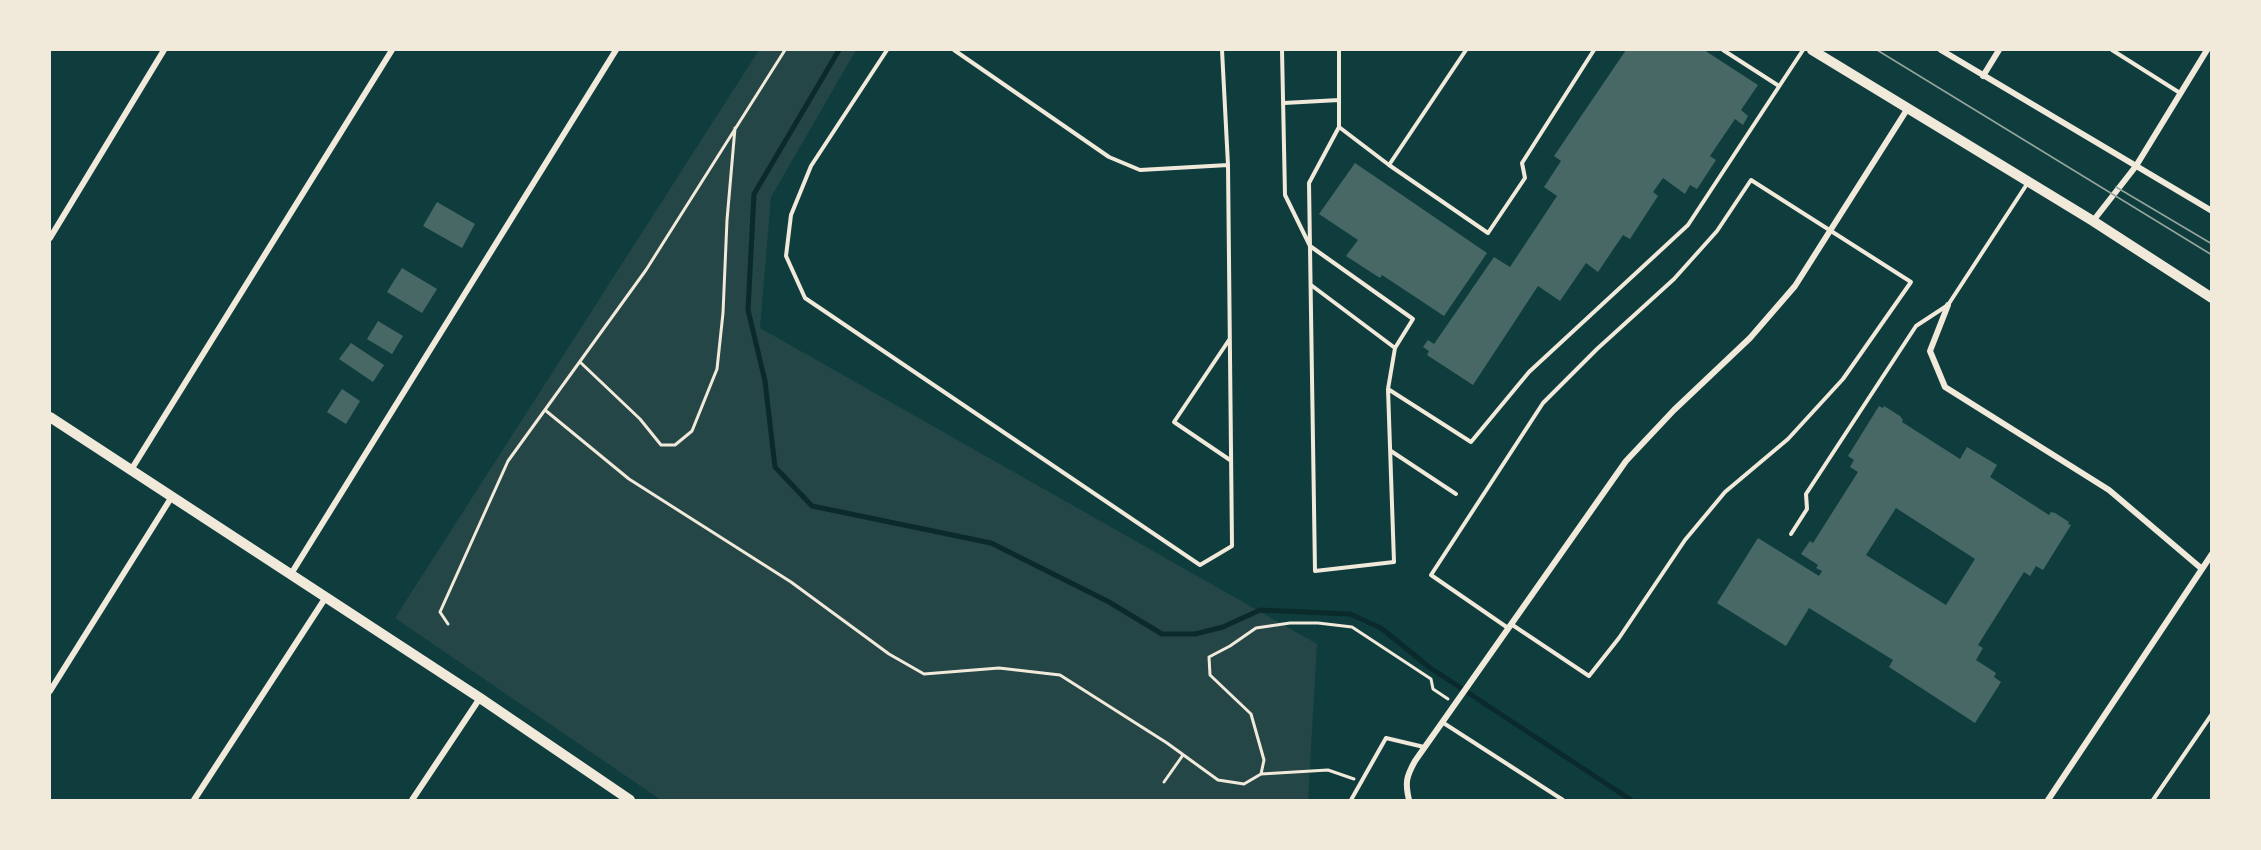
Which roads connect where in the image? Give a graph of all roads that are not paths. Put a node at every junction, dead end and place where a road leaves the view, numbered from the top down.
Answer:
1 (164, 50) edge
2 (392, 50) edge
3 (616, 50) edge
4 (887, 50) edge
5 (954, 50) edge
6 (1222, 50) edge
7 (1282, 50) edge
8 (1339, 50) edge
9 (1466, 50) edge
10 (1594, 50) edge
11 (1723, 50) edge
12 (1803, 50) edge
13 (1812, 50) edge
14 (1941, 50) edge
15 (1999, 50) edge
16 (2112, 50) edge
17 (2208, 50) edge
18 (1983, 76) junction
19 (1779, 86) junction
20 (2180, 94) junction
21 (1339, 100) junction
22 (1284, 103) junction
23 (1908, 107) junction
24 (1339, 127) junction
25 (1228, 165) junction
26 (1389, 165) junction
27 (2136, 166) junction
28 (2029, 182) junction
29 (2211, 211) edge
30 (2093, 221) junction
31 (1830, 230) junction
32 (50, 238) edge
33 (1310, 246) junction
34 (1311, 285) junction
35 (2211, 298) edge
36 (1948, 305) junction
37 (1230, 339) junction
38 (1395, 348) junction
39 (1388, 389) junction
40 (50, 417) edge
41 (1390, 450) junction
42 (1231, 460) junction
43 (131, 470) junction
44 (1456, 494) dead end
45 (171, 498) junction
46 (1791, 534) dead end
47 (2211, 554) edge
48 (2202, 569) junction
49 (291, 574) junction
50 (326, 596) junction
51 (1510, 626) junction
52 (50, 691) edge
53 (480, 698) junction
54 (2211, 714) edge
55 (1442, 722) junction
56 (1425, 747) junction
57 (194, 801) edge
58 (412, 801) edge
59 (630, 801) edge
60 (1351, 801) edge
61 (1409, 801) edge
62 (1563, 801) edge
63 (2048, 801) edge
64 (2153, 801) edge

1 - 32 street
2 - 43 street
3 - 49 street
4 - 42 lane
5 - 25 lane
6 - 25 lane
7 - 22 lane
8 - 21 lane
9 - 26 lane
10 - 26 lane
11 - 19 lane
12 - 19 lane
13 - 23 main road
14 - 18 street
15 - 18 street
16 - 20 lane
17 - 20 street
18 - 27 street
19 - 39 lane
20 - 27 street
21 - 22 lane
21 - 24 lane
22 - 33 lane
23 - 28 main road
23 - 31 street
24 - 26 lane
24 - 33 lane
25 - 37 lane
27 - 29 street
27 - 30 street
28 - 30 main road
28 - 36 lane
30 - 35 main road
31 - 51 street
31 - 51 lane
31 - 51 lane
33 - 34 lane
33 - 38 lane
34 - 38 lane
34 - 41 lane
36 - 46 lane
36 - 48 street
37 - 42 lane
37 - 42 lane
38 - 39 lane
39 - 41 lane
40 - 43 main road
41 - 44 lane
43 - 45 main road
45 - 49 main road
45 - 52 street
47 - 48 street
48 - 63 street
49 - 50 main road
50 - 53 main road
50 - 57 street
51 - 55 street
53 - 58 street
53 - 59 main road
54 - 64 lane
55 - 56 street
55 - 62 lane
56 - 60 lane
56 - 61 street

